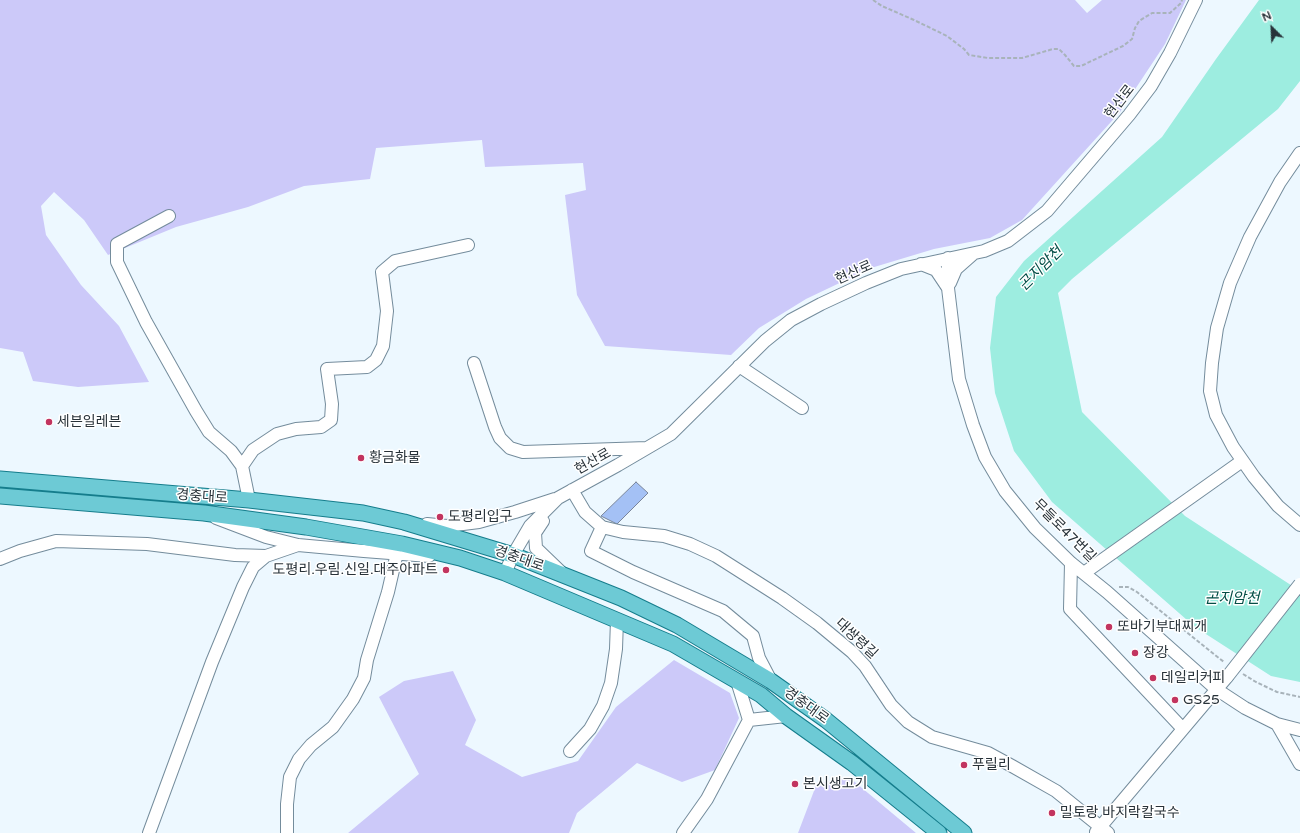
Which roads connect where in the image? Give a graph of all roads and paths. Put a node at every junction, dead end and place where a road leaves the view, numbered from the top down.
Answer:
1 (873, 0) edge
2 (1182, 0) edge
3 (1196, 0) edge
4 (1300, 153) edge
5 (168, 216) dead end
6 (468, 245) dead end
7 (974, 253) junction
8 (948, 258) junction
9 (921, 264) junction
10 (948, 288) junction
11 (474, 363) dead end
12 (739, 366) junction
13 (802, 408) dead end
14 (649, 448) junction
15 (1239, 463) junction
16 (242, 466) junction
17 (0, 479) edge
18 (572, 490) junction
19 (0, 496) edge
20 (558, 498) junction
21 (249, 500) junction
22 (204, 513) junction
23 (404, 522) junction
24 (1300, 525) edge
25 (602, 527) junction
26 (298, 544) junction
27 (397, 553) junction
28 (266, 556) junction
29 (513, 556) junction
30 (460, 558) junction
31 (0, 559) edge
32 (1071, 563) junction
33 (1087, 570) junction
34 (505, 572) junction
35 (565, 576) junction
36 (1300, 584) edge
37 (1107, 592) junction
38 (617, 620) junction
39 (1226, 663) dead end
40 (1238, 671) dead end
41 (737, 681) junction
42 (771, 681) junction
43 (1216, 690) junction
44 (1300, 697) edge
45 (786, 716) junction
46 (748, 720) junction
47 (1277, 724) junction
48 (1183, 729) junction
49 (1300, 730) edge
50 (570, 751) dead end
51 (1300, 764) edge
52 (1101, 831) edge
53 (149, 833) edge
54 (287, 833) edge
55 (683, 833) edge
56 (939, 833) edge
57 (964, 833) edge

1 - 2 path
3 - 7 street, 현산로
4 - 15 street
5 - 16 street
6 - 16 street
7 - 8 street, 현산로
7 - 10 street
8 - 9 street, 현산로
8 - 10 street, 무들로47번길
9 - 10 street
9 - 12 street, 현산로
10 - 32 street, 무들로47번길
11 - 14 street
12 - 13 street
12 - 14 street, 현산로
14 - 18 street, 현산로
15 - 24 street
15 - 33 street
16 - 21 street
17 - 21 main road, 경충대로
18 - 20 street, 현산로
18 - 25 street, 대쌍령길
19 - 22 main road, 경충대로
20 - 23 street
20 - 29 street, 현산로
20 - 35 street
21 - 23 main road, 경충대로
22 - 26 street
22 - 30 main road, 경충대로
23 - 29 main road, 경충대로
25 - 42 street
25 - 52 street, 대쌍령길
26 - 27 street
26 - 28 street
27 - 30 street
27 - 54 street
28 - 31 street
28 - 53 street
29 - 34 street, 현산로
29 - 35 main road, 경충대로
30 - 34 main road, 경충대로
32 - 33 street, 무들로47번길
32 - 48 street
33 - 37 street, 무들로47번길
34 - 38 main road, 경충대로
35 - 42 main road, 경충대로
36 - 43 street, bridge
37 - 39 path
37 - 43 street, 무들로47번길
38 - 41 main road, 경충대로
38 - 50 street
40 - 44 path
41 - 45 main road, 경충대로
41 - 46 street
42 - 57 main road, 경충대로
43 - 47 street, 무들로47번길
43 - 48 street
45 - 46 street
45 - 56 main road, 경충대로
46 - 55 street
47 - 49 street, 무들로47번길
47 - 51 street
48 - 52 street

